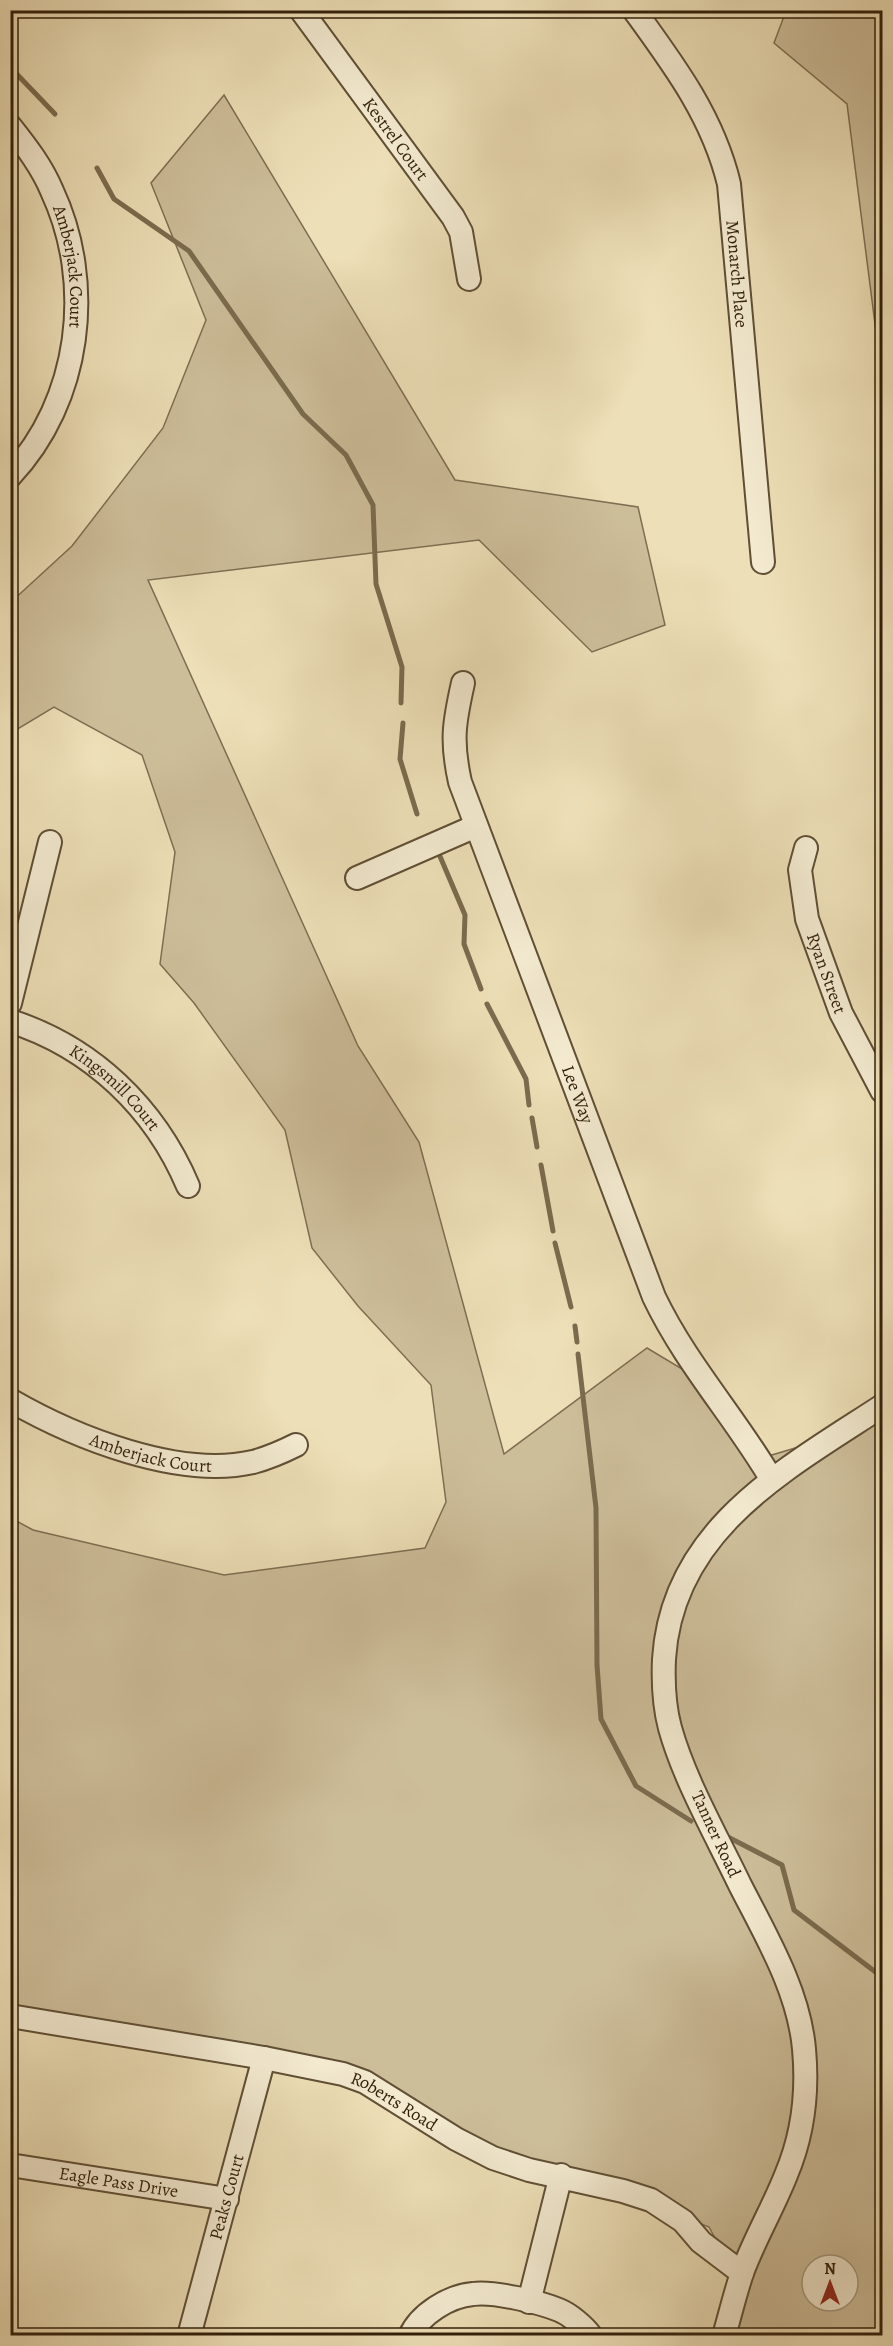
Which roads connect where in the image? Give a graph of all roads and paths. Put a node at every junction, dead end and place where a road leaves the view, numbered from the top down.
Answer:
1 (301, 10) edge
2 (634, 10) edge
3 (10, 126) edge
4 (469, 279) dead end
5 (10, 476) edge
6 (763, 562) dead end
7 (463, 683) dead end
8 (476, 826) junction
9 (50, 842) dead end
10 (806, 848) dead end
11 (357, 878) dead end
12 (10, 1004) edge
13 (10, 1021) edge
14 (877, 1065) edge
15 (882, 1091) edge
16 (188, 1186) dead end
17 (10, 1400) edge
18 (882, 1407) edge
19 (296, 1445) dead end
20 (772, 1480) junction
21 (10, 2016) edge
22 (264, 2058) junction
23 (10, 2165) edge
24 (561, 2175) junction
25 (227, 2199) junction
26 (742, 2273) junction
27 (529, 2302) junction
28 (189, 2336) edge
29 (410, 2336) edge
30 (591, 2336) edge
31 (724, 2336) edge

1 - 4 street, Kestrel Court
2 - 6 street, Monarch Place
3 - 5 street, Amberjack Court
7 - 8 street, Lee Way
8 - 11 street
8 - 20 street, Lee Way
9 - 12 street
10 - 14 street, Ryan Street
13 - 16 street, Kingsmill Court
14 - 15 street, Ryan Street
17 - 19 street, Amberjack Court
18 - 20 street, Tanner Road
20 - 26 street, Tanner Road
21 - 22 street, Roberts Road
22 - 24 street, Roberts Road
22 - 25 street, Peaks Court
23 - 25 street, Eagle Pass Drive
24 - 26 street, Roberts Road
24 - 27 street
25 - 28 street, Peaks Court
26 - 31 street, Tanner Road
27 - 29 street
27 - 30 street

